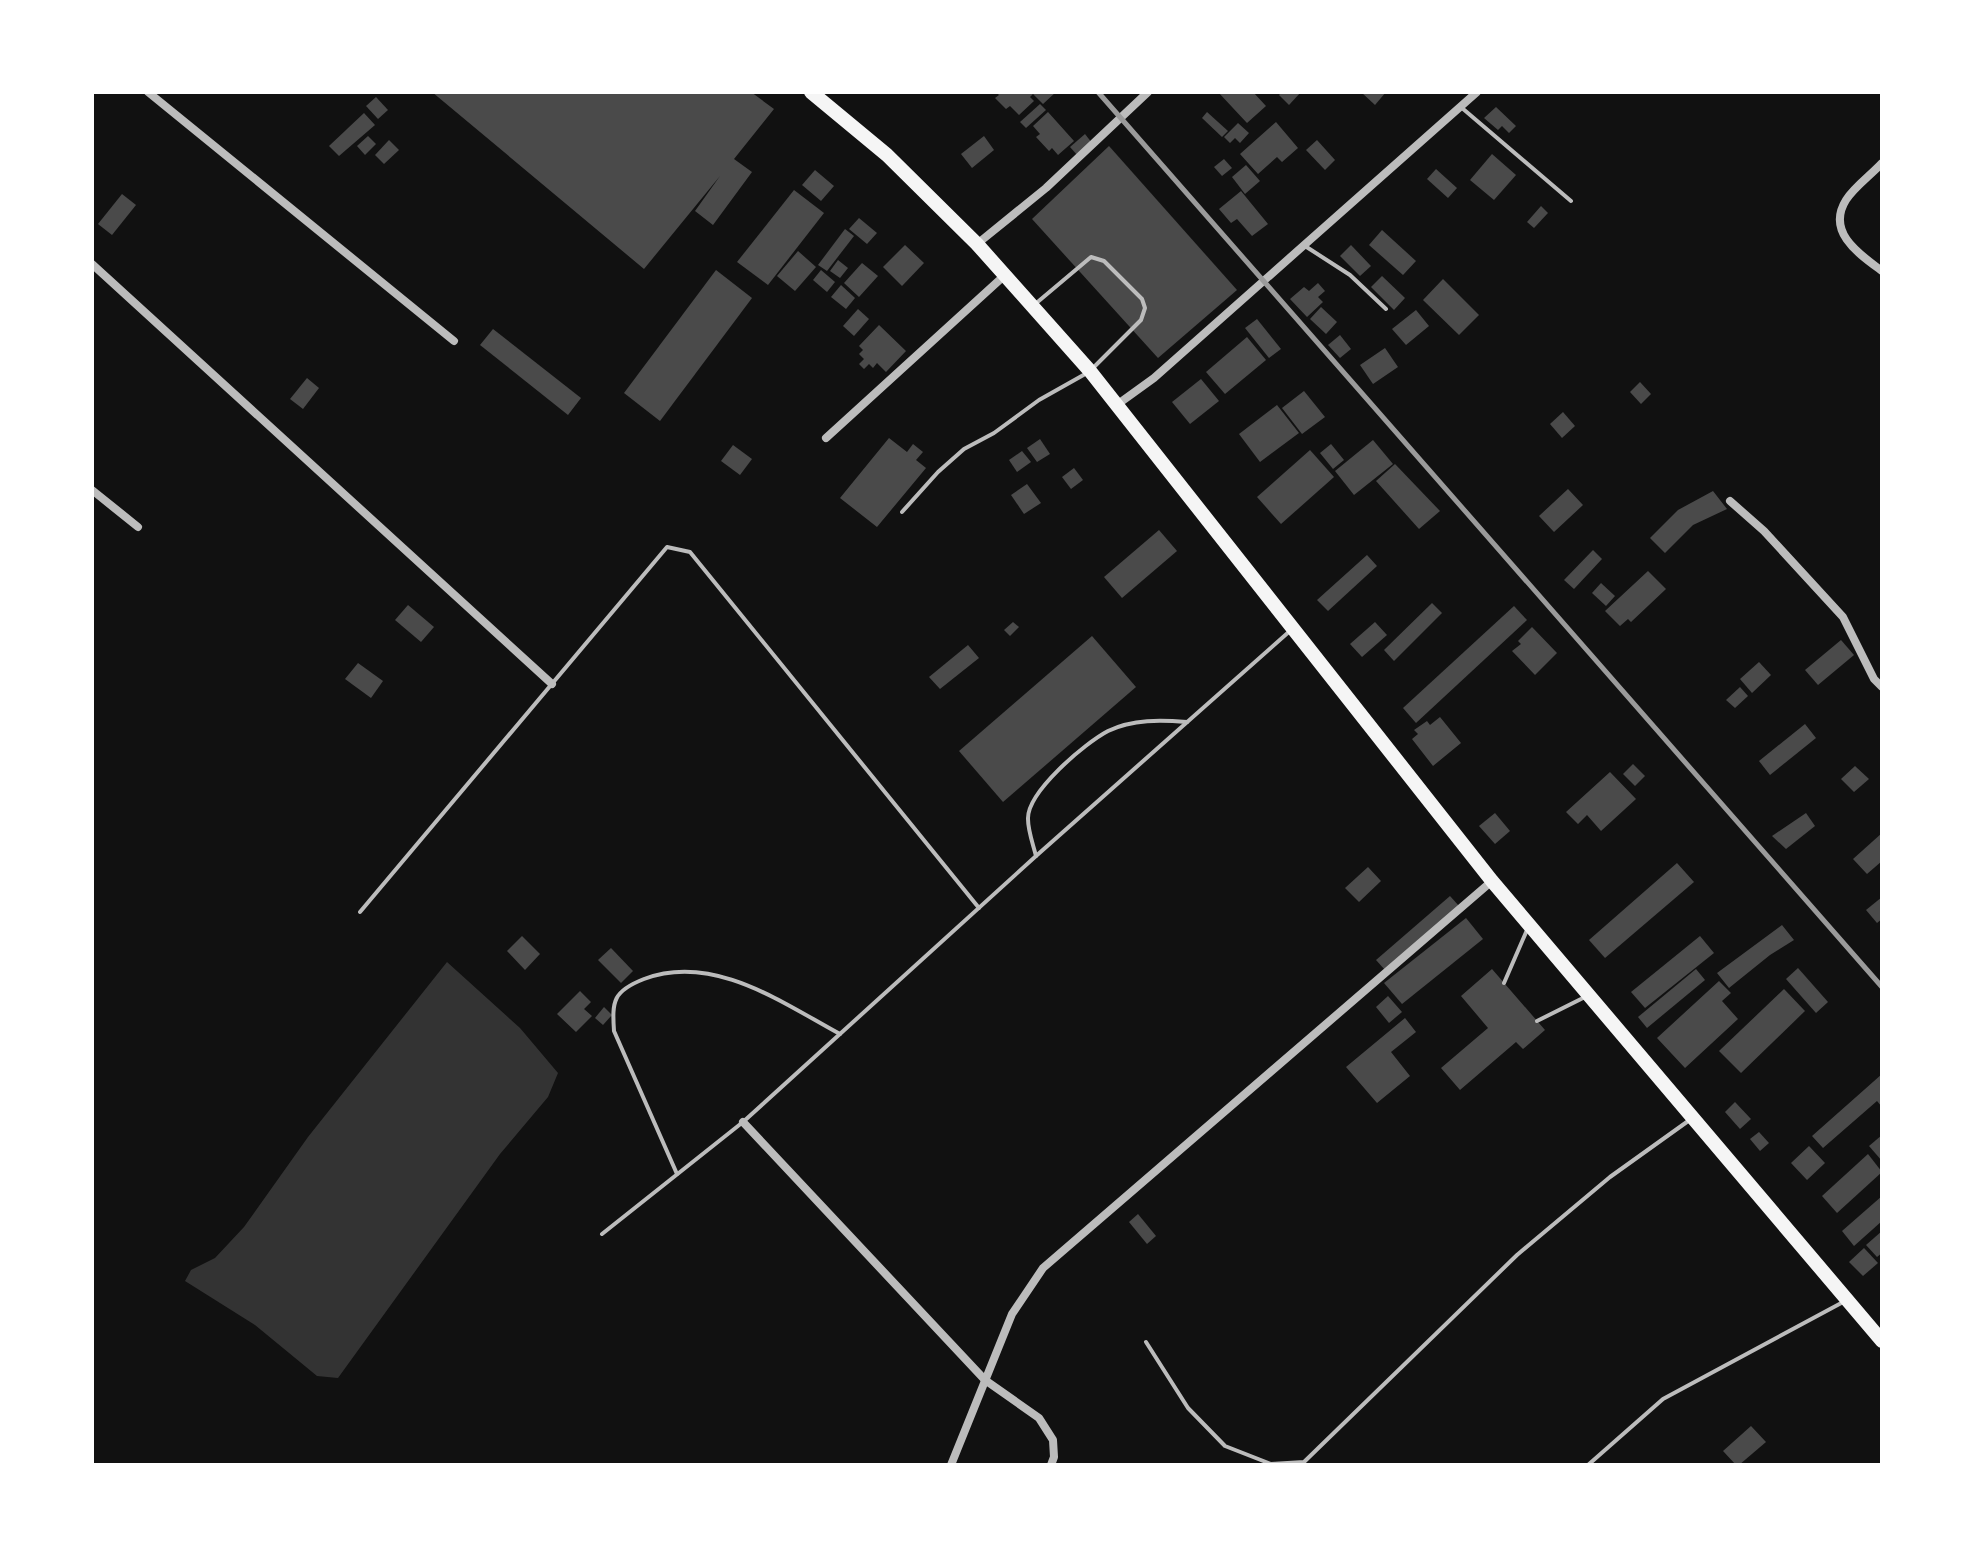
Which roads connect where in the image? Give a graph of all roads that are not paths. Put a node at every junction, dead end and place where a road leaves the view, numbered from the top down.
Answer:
1 (148, 92) edge
2 (811, 92) edge
3 (1148, 92) edge
4 (1477, 92) edge
5 (1460, 107) junction
6 (1882, 163) edge
7 (1571, 201) dead end
8 (977, 244) junction
9 (1303, 245) junction
10 (92, 264) edge
11 (1882, 271) edge
12 (1005, 275) junction
13 (1032, 307) junction
14 (1386, 309) dead end
15 (454, 341) dead end
16 (1090, 371) junction
17 (1118, 404) junction
18 (826, 438) dead end
19 (92, 490) edge
20 (1730, 501) dead end
21 (902, 512) dead end
22 (138, 527) dead end
23 (1293, 628) junction
24 (552, 684) junction
25 (1882, 687) edge
26 (1187, 722) junction
27 (1036, 856) junction
28 (1492, 881) junction
29 (979, 908) junction
30 (360, 912) dead end
31 (1529, 925) junction
32 (1504, 983) dead end
33 (1589, 995) junction
34 (1537, 1021) dead end
35 (840, 1034) junction
36 (1692, 1118) junction
37 (743, 1122) junction
38 (677, 1174) junction
39 (602, 1234) dead end
40 (1847, 1300) junction
41 (1882, 1341) edge
42 (1146, 1342) dead end
43 (985, 1380) junction
44 (951, 1465) edge
45 (1051, 1465) edge
46 (1588, 1465) edge

1 - 15 street
2 - 8 highway
3 - 8 street
4 - 5 street
5 - 7 lane
5 - 9 street
6 - 11 street
8 - 12 highway
9 - 14 lane
9 - 17 street
10 - 24 street
12 - 13 highway
12 - 18 street
13 - 16 highway
13 - 16 lane
16 - 17 highway
16 - 21 lane
17 - 23 highway
19 - 22 street
20 - 25 street
23 - 26 lane
23 - 28 highway
24 - 29 lane
24 - 30 lane
26 - 27 lane
26 - 27 lane
27 - 29 lane
28 - 31 highway
28 - 43 street
29 - 35 lane
31 - 32 lane
31 - 33 highway
33 - 34 lane
33 - 36 highway
35 - 37 lane
35 - 38 lane
36 - 40 highway
36 - 42 lane
37 - 38 lane
37 - 43 street
38 - 39 lane
40 - 41 highway
40 - 46 lane
43 - 44 street
43 - 45 street

